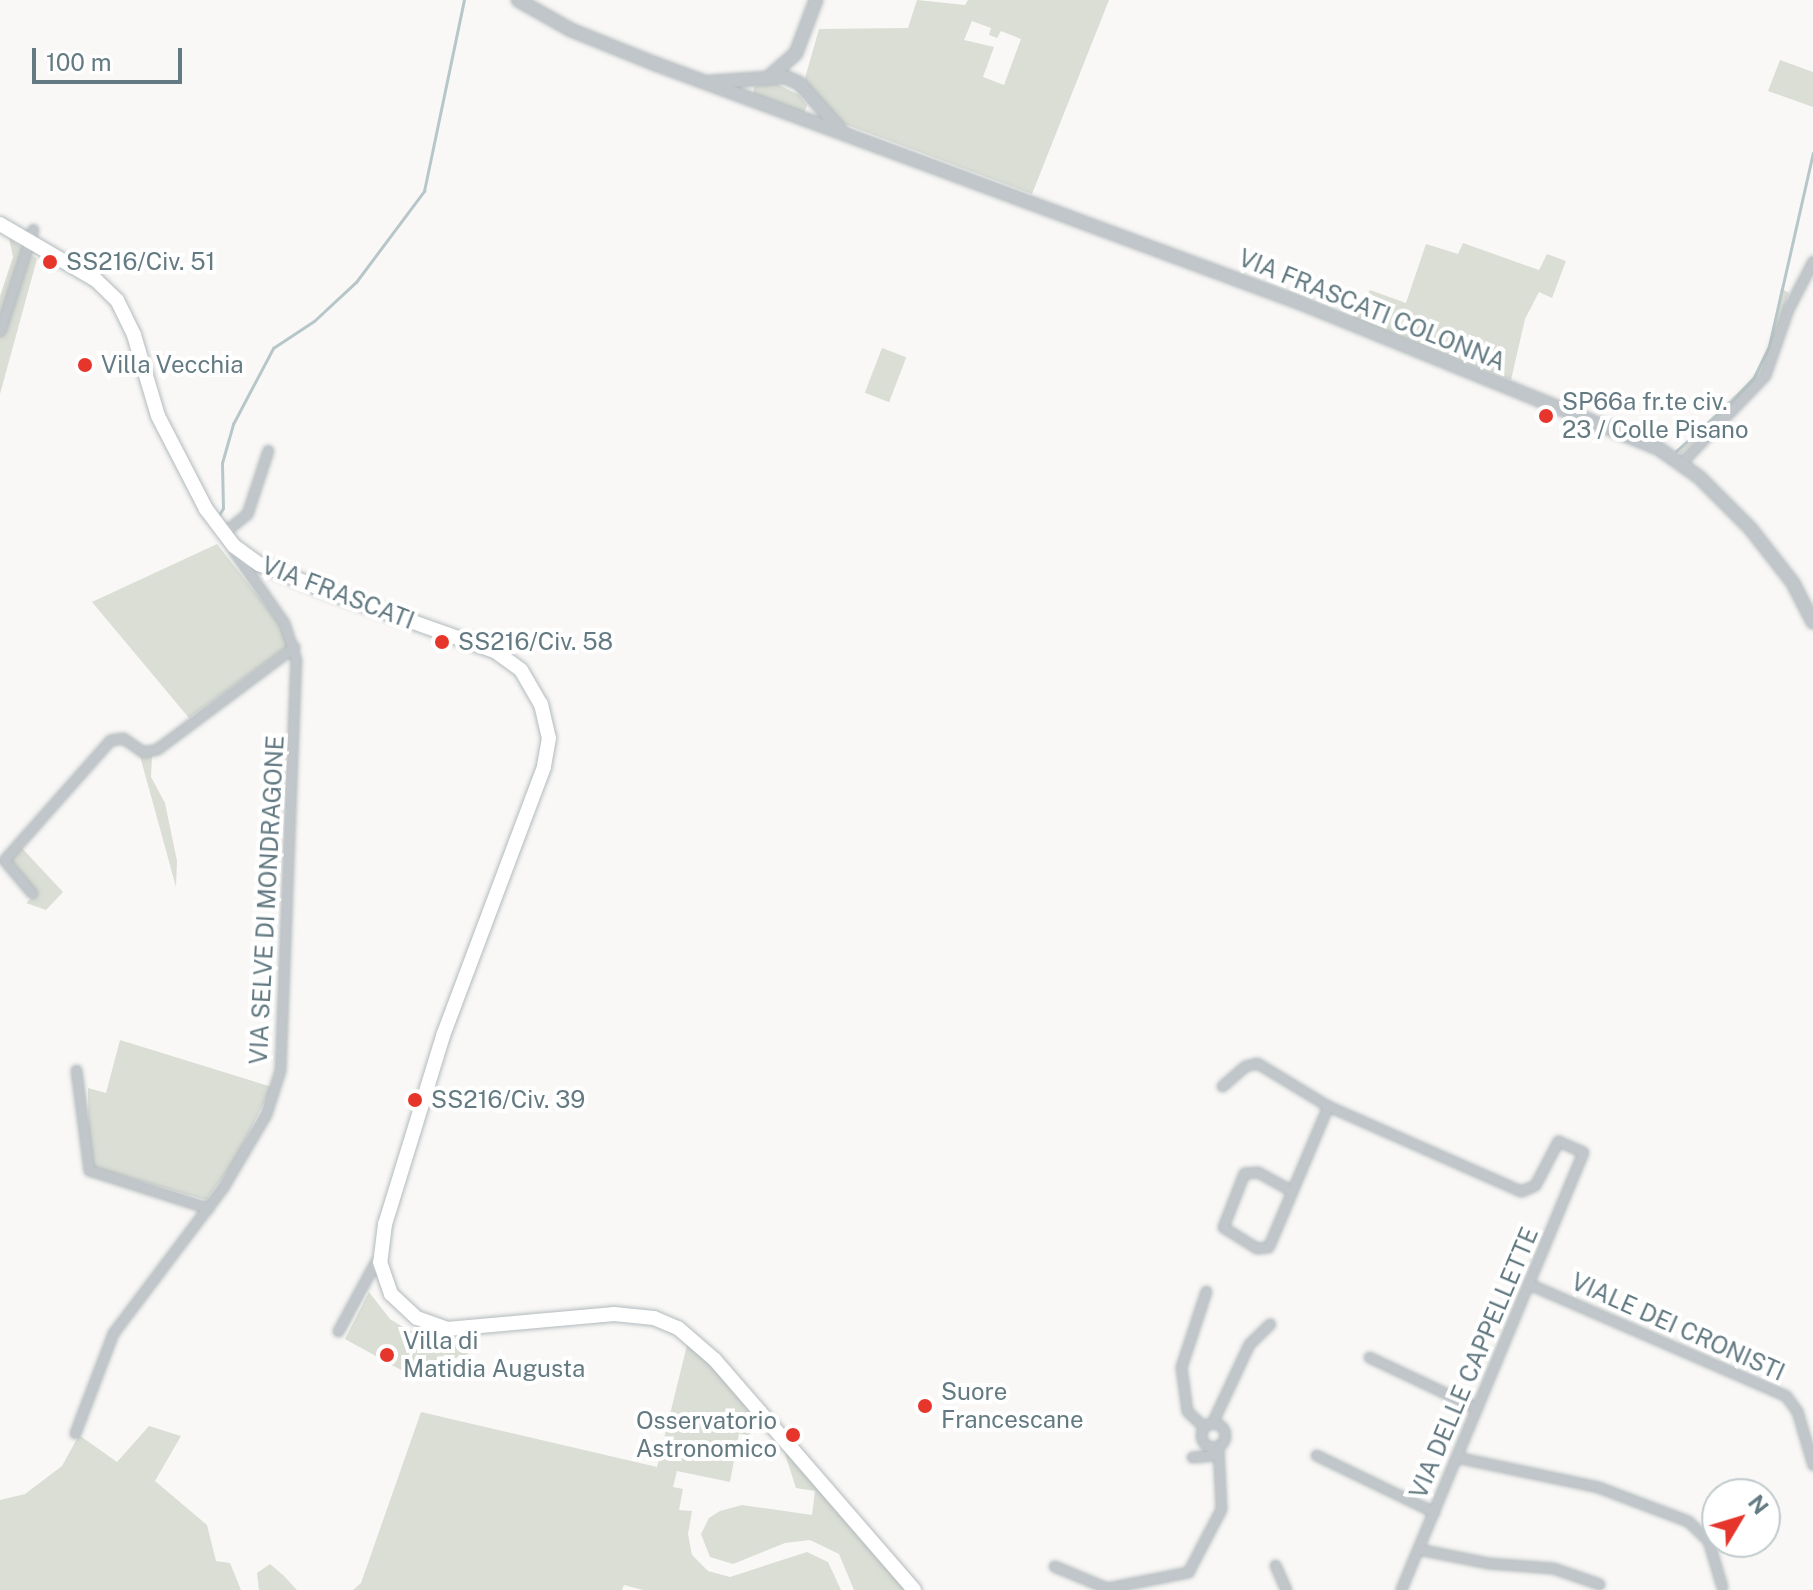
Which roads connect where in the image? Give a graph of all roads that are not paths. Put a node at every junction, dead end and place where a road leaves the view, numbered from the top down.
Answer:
1 (518, 0) edge
2 (816, 0) edge
3 (799, 46) junction
4 (771, 75) junction
5 (751, 78) junction
6 (703, 82) junction
7 (799, 83) junction
8 (750, 99) junction
9 (816, 103) junction
10 (801, 116) junction
11 (847, 134) junction
12 (0, 224) edge
13 (31, 234) junction
14 (1813, 261) edge
15 (0, 331) edge
16 (268, 450) dead end
17 (1681, 463) junction
18 (221, 533) junction
19 (1813, 622) edge
20 (294, 647) junction
21 (32, 893) dead end
22 (76, 1070) dead end
23 (1222, 1086) dead end
24 (1328, 1106) junction
25 (1292, 1191) junction
26 (208, 1208) junction
27 (380, 1254) junction
28 (1529, 1284) junction
29 (1206, 1291) dead end
30 (1270, 1324) dead end
31 (338, 1331) dead end
32 (1369, 1357) dead end
33 (1477, 1408) junction
34 (1208, 1425) junction
35 (75, 1433) dead end
36 (1218, 1450) junction
37 (1316, 1455) dead end
38 (1192, 1457) dead end
39 (1456, 1457) junction
40 (1813, 1465) edge
41 (1434, 1512) junction
42 (1418, 1549) junction
43 (1275, 1565) dead end
44 (1054, 1566) dead end
45 (1599, 1584) dead end
46 (1153, 1586) edge
47 (1722, 1587) dead end
48 (914, 1590) edge
49 (1286, 1590) edge
50 (1401, 1590) edge

1 - 6 street, VIA FRASCATI COLONNA
2 - 3 street
3 - 4 street
3 - 7 street
4 - 5 street, VIA FRASCATI COLONNA
4 - 7 street, VIA FRASCATI COLONNA
5 - 6 street, VIA FRASCATI COLONNA
5 - 8 street
6 - 8 street, VIA FRASCATI COLONNA
7 - 9 street, VIA FRASCATI COLONNA
8 - 10 street, VIA FRASCATI COLONNA
9 - 10 street
9 - 11 street, VIA FRASCATI COLONNA
10 - 11 street, VIA FRASCATI COLONNA
11 - 17 street, VIA FRASCATI COLONNA
12 - 13 main road, VIA FRASCATI
13 - 15 street
13 - 18 main road, VIA FRASCATI
14 - 17 street
16 - 18 street
17 - 19 street, VIA FRASCATI COLONNA
18 - 20 street, VIA SELVE DI MONDRAGONE
18 - 27 main road, VIA FRASCATI
20 - 21 street
20 - 26 street, VIA SELVE DI MONDRAGONE
22 - 26 street
23 - 24 street
24 - 25 street
24 - 28 street, VIA DELLE CAPPELLETTE
25 - 25 street
26 - 35 street, VIA SELVE DI MONDRAGONE
27 - 31 street, VIA FRASCATI
27 - 48 main road
28 - 33 street, VIA DELLE CAPPELLETTE
28 - 40 street, VIALE DEI CRONISTI
29 - 34 street
30 - 34 street
32 - 33 street
33 - 39 street, VIA DELLE CAPPELLETTE
34 - 36 street
34 - 36 street
36 - 38 street
36 - 46 street
37 - 41 street
39 - 41 street, VIA DELLE CAPPELLETTE
39 - 47 street
41 - 42 street, VIA DELLE CAPPELLETTE
42 - 45 street
42 - 50 street, VIA DELLE CAPPELLETTE
43 - 49 street
44 - 46 street

